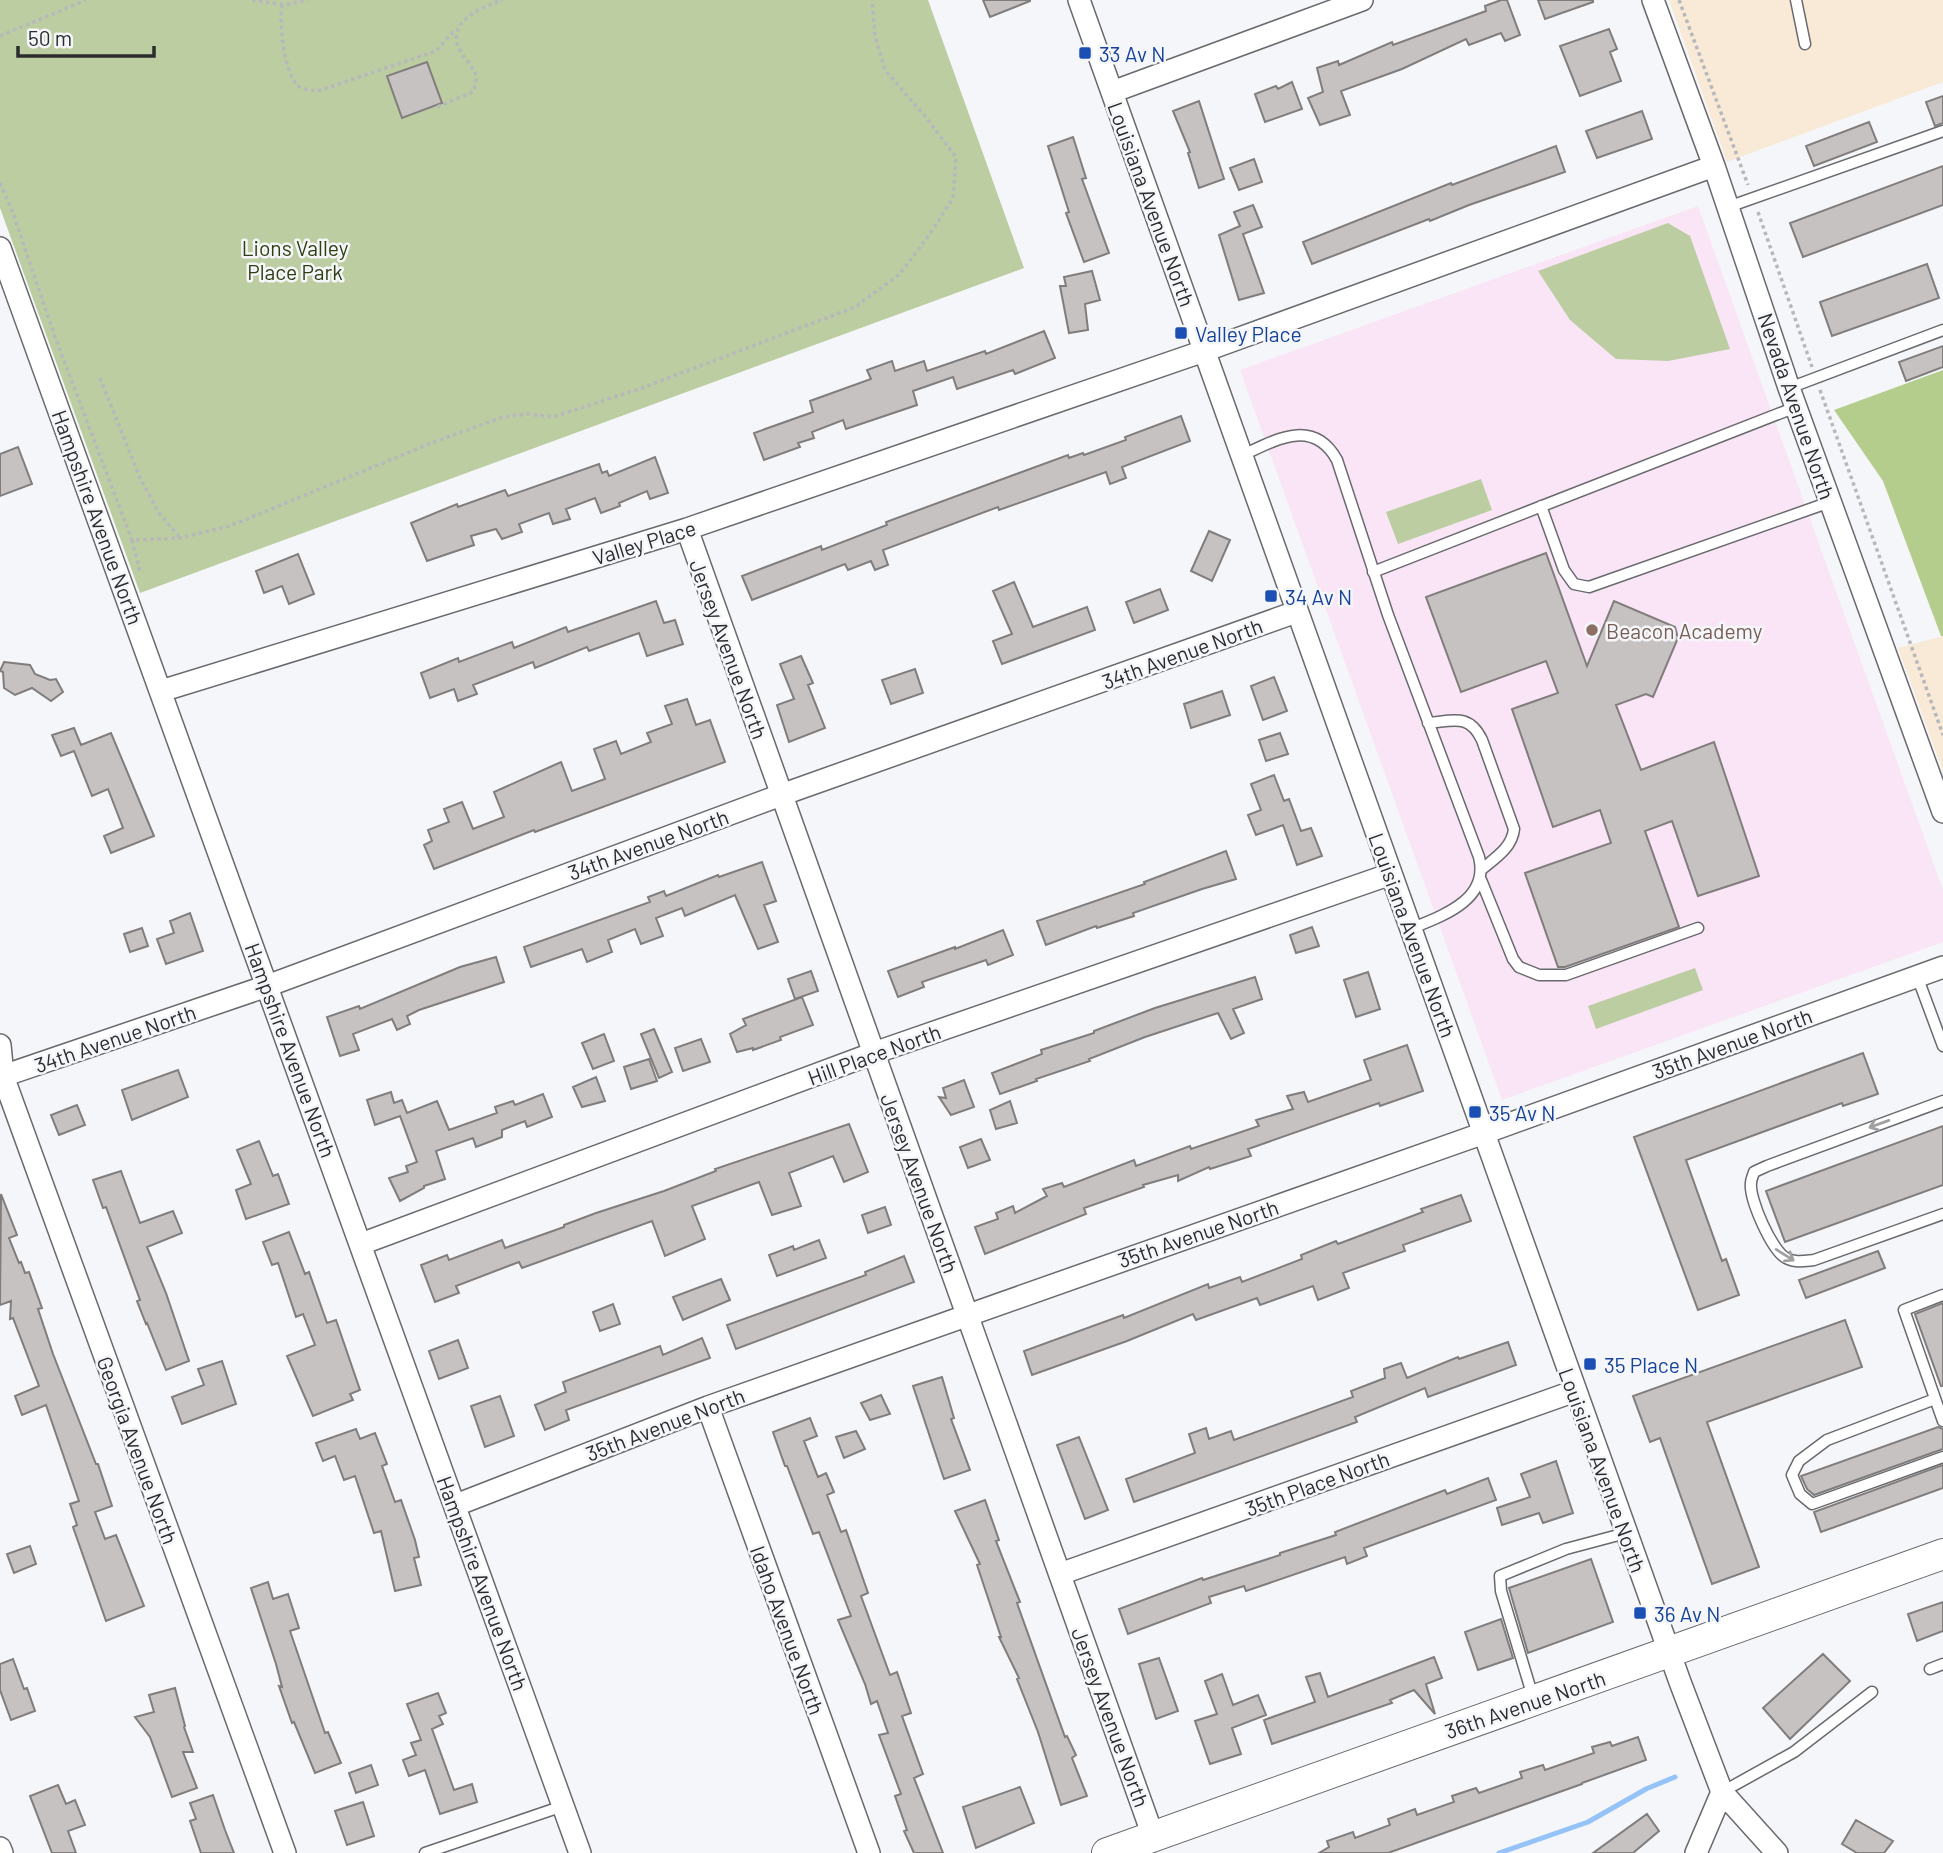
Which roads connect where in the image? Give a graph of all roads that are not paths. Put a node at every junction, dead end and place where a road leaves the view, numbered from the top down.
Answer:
1 (1079, 0) edge
2 (1362, 0) edge
3 (1653, 0) edge
4 (1796, 0) edge
5 (1805, 44) dead end
6 (1112, 92) junction
7 (1943, 131) edge
8 (1714, 166) junction
9 (1728, 207) junction
10 (0, 247) edge
11 (1943, 330) edge
12 (1204, 351) junction
13 (1792, 397) junction
14 (1241, 456) junction
15 (1830, 502) junction
16 (1541, 506) junction
17 (687, 529) junction
18 (1373, 572) junction
19 (1296, 612) junction
20 (162, 691) junction
21 (1428, 723) junction
22 (781, 795) junction
23 (1943, 812) edge
24 (1391, 874) junction
25 (1481, 874) junction
26 (1698, 928) dead end
27 (1410, 929) junction
28 (1943, 967) edge
29 (1917, 975) junction
30 (267, 986) junction
31 (0, 1045) edge
32 (1943, 1046) edge
33 (874, 1053) junction
34 (1, 1076) edge
35 (1943, 1101) edge
36 (1484, 1133) junction
37 (1943, 1214) edge
38 (361, 1244) junction
39 (1943, 1295) edge
40 (967, 1314) junction
41 (1575, 1391) junction
42 (1935, 1399) junction
43 (708, 1407) junction
44 (1943, 1421) edge
45 (1943, 1457) edge
46 (456, 1504) junction
47 (1626, 1533) junction
48 (1943, 1554) edge
49 (1060, 1574) junction
50 (1669, 1654) junction
51 (1943, 1664) edge
52 (1930, 1669) dead end
53 (1872, 1692) dead end
54 (1534, 1700) junction
55 (1722, 1792) junction
56 (563, 1806) junction
57 (1153, 1836) junction
58 (285, 1853) edge
59 (425, 1853) edge
60 (580, 1853) edge
61 (869, 1853) edge
62 (1107, 1853) edge
63 (1696, 1853) edge
64 (1777, 1853) edge

1 - 6 street, Louisiana Avenue North
2 - 6 street
3 - 8 street, Nevada Avenue North
4 - 5 lane
6 - 12 street, Louisiana Avenue North
7 - 9 lane
8 - 9 street, Nevada Avenue North
8 - 12 street, Valley Place
9 - 13 street, Nevada Avenue North
10 - 20 street, Hampshire Avenue North
11 - 13 lane
12 - 14 street, Louisiana Avenue North
12 - 17 street, Valley Place
13 - 15 street, Nevada Avenue North
13 - 16 lane
14 - 18 lane
14 - 19 street, Louisiana Avenue North
15 - 16 lane
15 - 23 street, Nevada Avenue North
16 - 18 lane
17 - 20 street, Valley Place
17 - 22 street, Jersey Avenue North
18 - 21 lane
19 - 22 street, 34th Avenue North
19 - 24 street, Louisiana Avenue North
20 - 30 street, Hampshire Avenue North
21 - 25 lane
21 - 25 lane
22 - 30 street, 34th Avenue North
22 - 33 street, Jersey Avenue North
24 - 27 street, Louisiana Avenue North
24 - 33 street, Hill Place North
25 - 26 lane
25 - 27 lane
27 - 36 street, Louisiana Avenue North
28 - 29 street, 35th Avenue North
29 - 32 lane
29 - 36 street, 35th Avenue North
30 - 34 street, 34th Avenue North
30 - 38 street, Hampshire Avenue North
31 - 34 street, Georgia Avenue North
33 - 38 street, Hill Place North
33 - 40 street, Jersey Avenue North
34 - 58 street, Georgia Avenue North
35 -> 37 lane
36 - 40 street, 35th Avenue North
36 - 41 street, Louisiana Avenue North
38 - 46 street, Hampshire Avenue North
39 - 42 lane
40 - 43 street, 35th Avenue North
40 - 49 street, Jersey Avenue North
41 - 47 street, Louisiana Avenue North
41 - 49 street, 35th Place North
42 - 44 lane
42 - 45 lane
43 - 46 street, 35th Avenue North
43 - 61 street, Idaho Avenue North
46 - 56 street, Hampshire Avenue North
47 - 50 street, Louisiana Avenue North
47 - 54 lane
48 - 50 street, 36th Avenue North
49 - 57 street, Jersey Avenue North
50 - 54 street, 36th Avenue North
50 - 55 street, Louisiana Avenue North
51 - 52 lane
53 - 55 lane
54 - 57 street, 36th Avenue North
55 - 63 street
55 - 64 street, Louisiana Avenue North
56 - 59 lane
56 - 60 street, Hampshire Avenue North
57 - 62 street, 36th Avenue North

